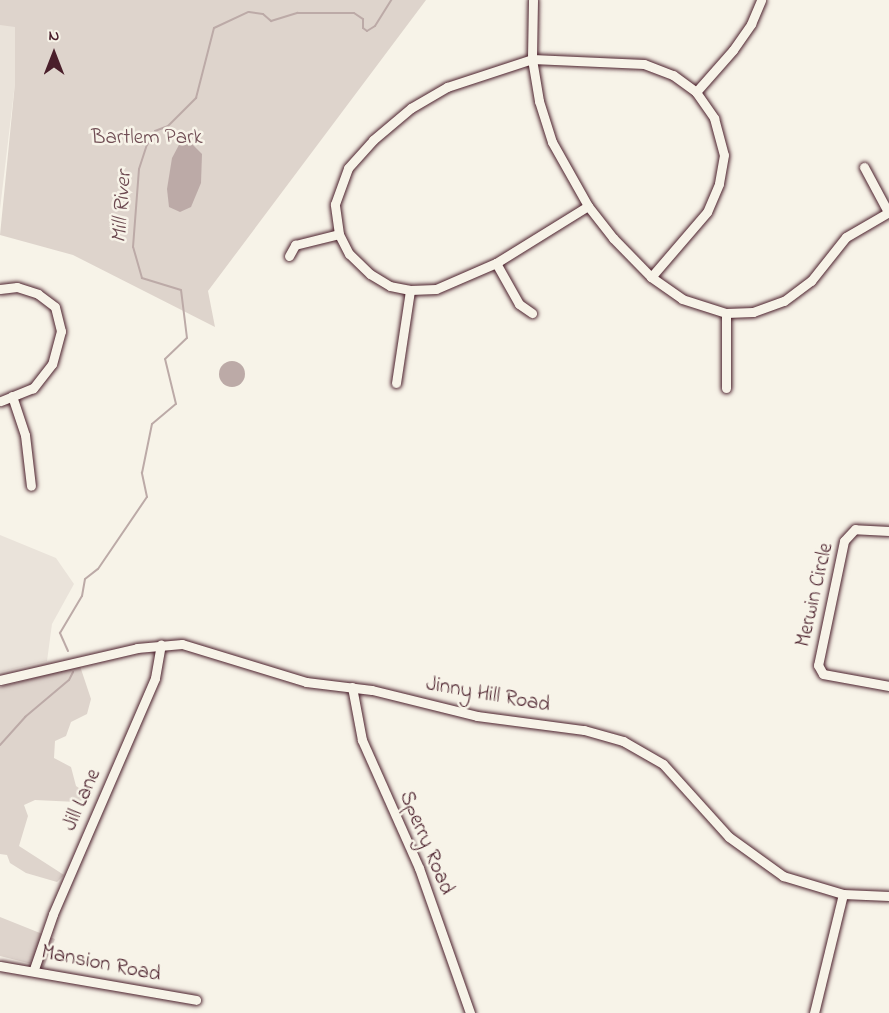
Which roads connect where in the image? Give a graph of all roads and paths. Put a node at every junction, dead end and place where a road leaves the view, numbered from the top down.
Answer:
1 (533, 0) edge
2 (761, 0) edge
3 (532, 59) junction
4 (696, 92) junction
5 (864, 167) dead end
6 (588, 206) junction
7 (888, 212) edge
8 (339, 234) junction
9 (288, 256) dead end
10 (496, 263) junction
11 (651, 277) junction
12 (0, 289) edge
13 (410, 290) junction
14 (532, 313) dead end
15 (726, 313) junction
16 (396, 382) dead end
17 (726, 388) dead end
18 (12, 396) junction
19 (0, 401) edge
20 (31, 486) dead end
21 (889, 531) edge
22 (161, 645) junction
23 (0, 680) edge
24 (889, 686) edge
25 (352, 687) junction
26 (843, 894) junction
27 (889, 896) edge
28 (0, 966) edge
29 (33, 969) junction
30 (195, 1000) dead end
31 (470, 1013) edge
32 (814, 1013) edge

1 - 3 street
2 - 4 street
3 - 4 street
3 - 6 street
3 - 8 street
4 - 11 street
5 - 7 street
6 - 10 street
6 - 11 street
7 - 15 street
8 - 9 street
8 - 13 street
10 - 13 street
10 - 14 street
11 - 15 street
12 - 18 street
13 - 16 street
15 - 17 street
18 - 19 street
18 - 20 street
21 - 24 street, Merwin Circle
22 - 23 street, Jinny Hill Road
22 - 25 street, Jinny Hill Road
22 - 29 street, Jill Lane
25 - 26 street, Jinny Hill Road
25 - 31 street, Sperry Road
26 - 27 street, Jinny Hill Road
26 - 32 street
28 - 29 street, Mansion Road
29 - 30 street, Mansion Road

